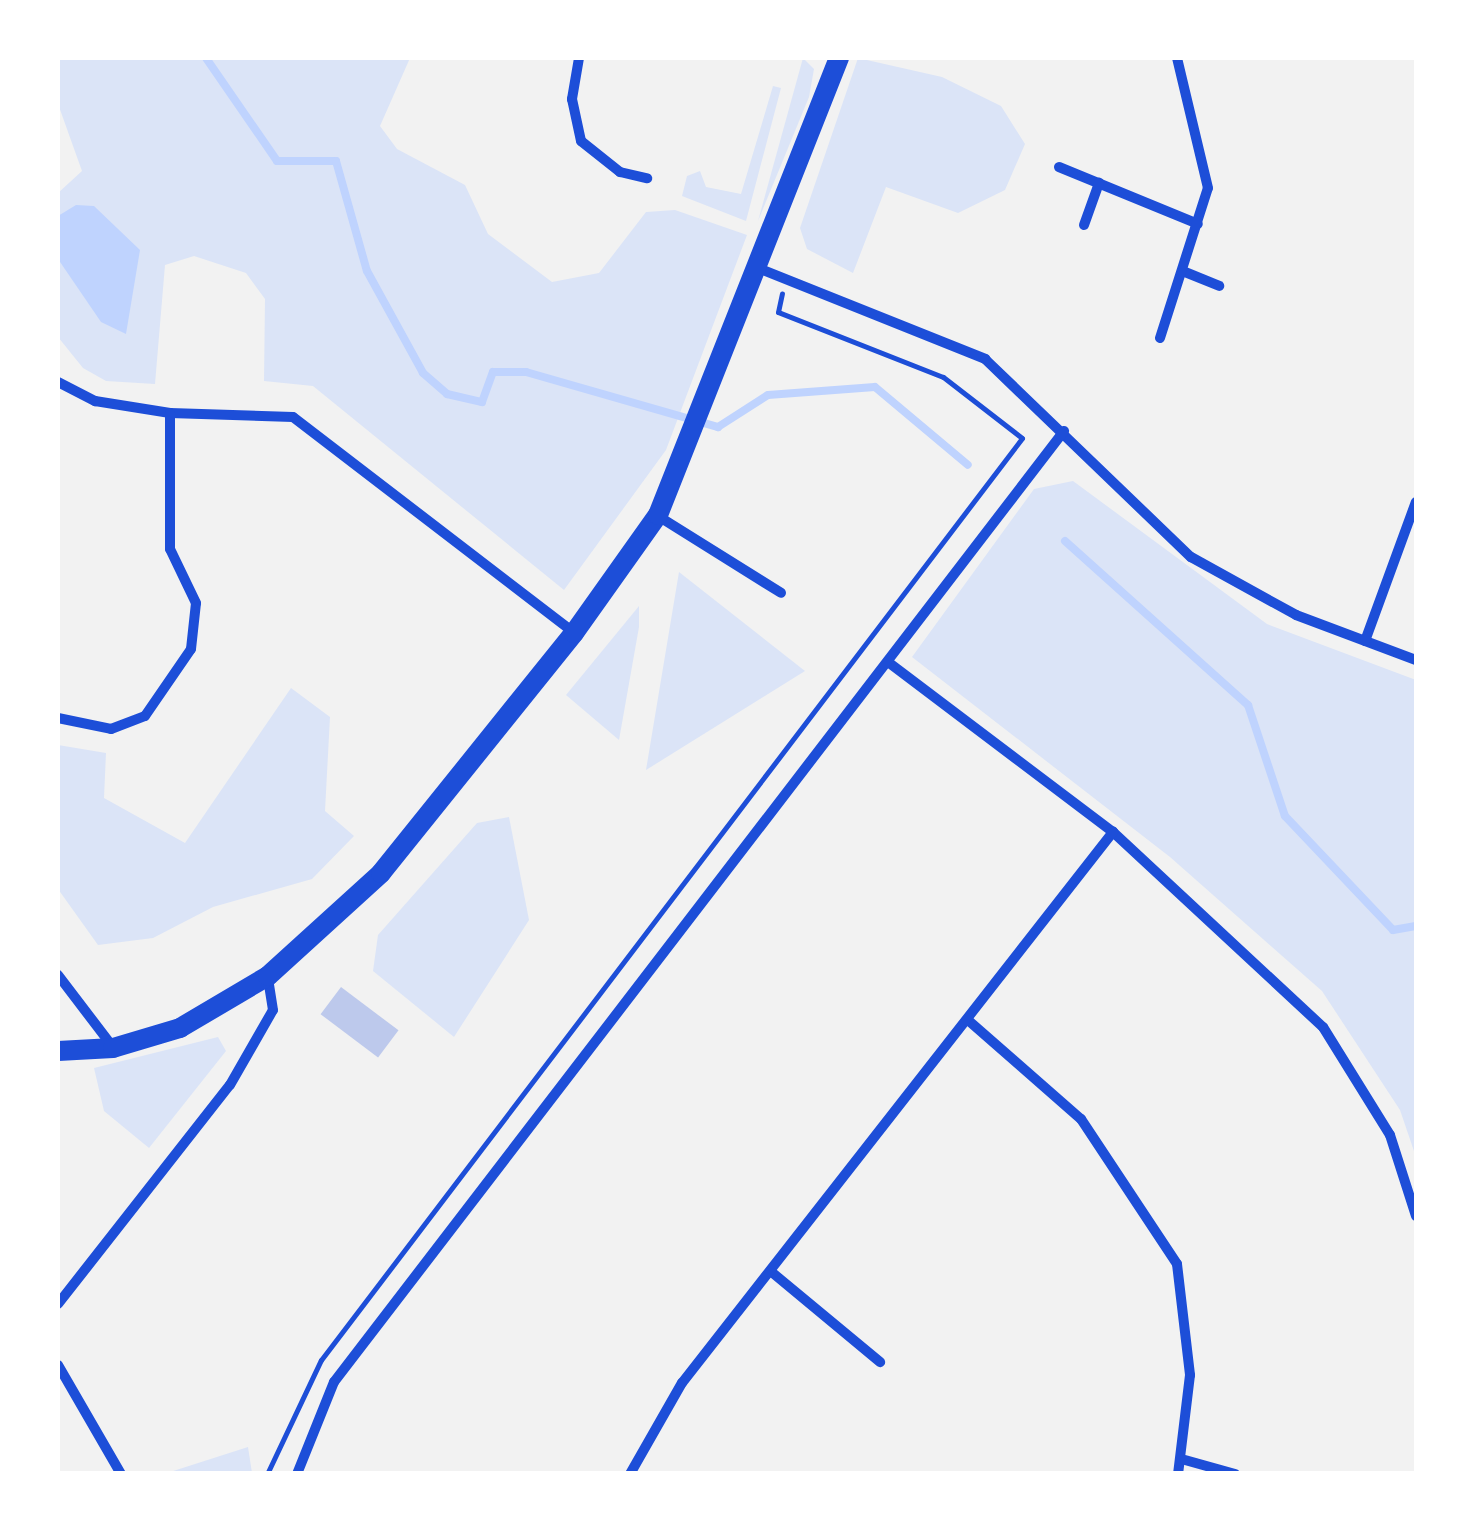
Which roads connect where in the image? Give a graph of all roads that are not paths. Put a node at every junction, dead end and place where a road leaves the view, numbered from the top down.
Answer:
1 (580, 58) edge
2 (839, 58) edge
3 (1176, 58) edge
4 (1059, 167) dead end
5 (648, 178) dead end
6 (1100, 183) junction
7 (1084, 224) dead end
8 (1198, 224) junction
9 (758, 268) junction
10 (1184, 272) junction
11 (1219, 286) dead end
12 (1160, 338) dead end
13 (58, 382) edge
14 (170, 413) junction
15 (1064, 432) junction
16 (1416, 502) edge
17 (658, 515) junction
18 (781, 594) dead end
19 (574, 633) junction
20 (1365, 641) junction
21 (1416, 660) edge
22 (888, 662) junction
23 (58, 718) edge
24 (1114, 832) junction
25 (58, 975) edge
26 (268, 976) junction
27 (969, 1021) junction
28 (114, 1048) junction
29 (58, 1051) edge
30 (1416, 1216) edge
31 (774, 1274) junction
32 (58, 1304) edge
33 (880, 1362) dead end
34 (58, 1365) edge
35 (1185, 1460) junction
36 (121, 1474) edge
37 (297, 1474) edge
38 (630, 1474) edge
39 (1178, 1474) edge
40 (1235, 1474) edge

1 - 5 street
2 - 9 main road
3 - 8 street
4 - 6 street
6 - 7 street
6 - 8 street
8 - 10 street
9 - 15 street
9 - 17 main road
10 - 11 street
10 - 12 street
13 - 14 street
14 - 19 street
14 - 23 street
15 - 20 street
15 - 22 street
16 - 20 street
17 - 18 street
17 - 19 main road
19 - 26 main road
20 - 21 street
22 - 24 street
22 - 37 street
24 - 27 street
24 - 30 street
25 - 28 street
26 - 28 main road
26 - 32 street
27 - 31 street
27 - 35 street
28 - 29 main road
31 - 33 street
31 - 38 street
34 - 36 street
35 - 39 street
35 - 40 street

